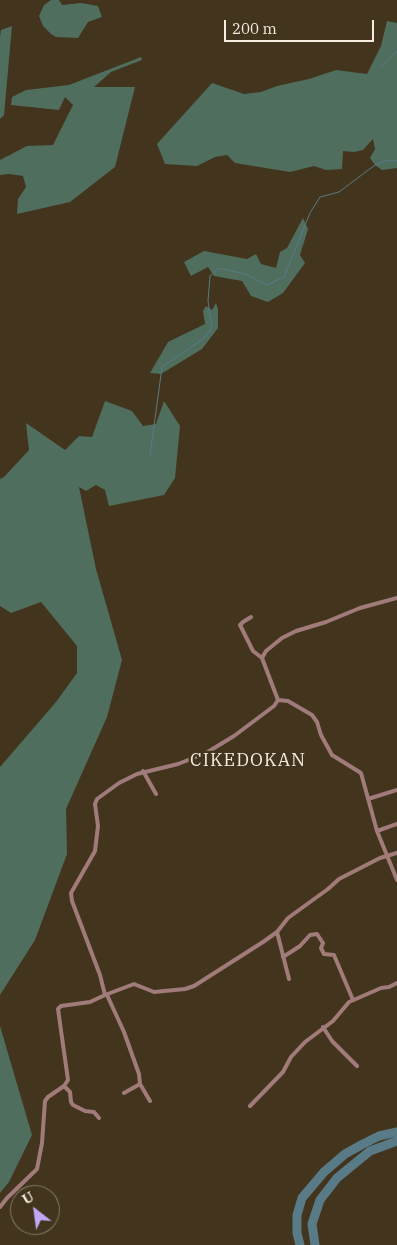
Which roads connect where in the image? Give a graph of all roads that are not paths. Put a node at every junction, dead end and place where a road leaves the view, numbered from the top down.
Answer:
1 (397, 598) edge
2 (251, 618) dead end
3 (262, 658) junction
4 (278, 700) junction
5 (143, 771) junction
6 (397, 790) edge
7 (156, 794) dead end
8 (368, 799) junction
9 (397, 824) edge
10 (377, 831) junction
11 (397, 852) edge
12 (386, 856) junction
13 (397, 880) edge
14 (277, 932) junction
15 (283, 956) junction
16 (289, 979) dead end
17 (397, 983) edge
18 (106, 995) junction
19 (353, 1000) junction
20 (323, 1027) junction
21 (357, 1066) dead end
22 (140, 1084) junction
23 (64, 1086) junction
24 (124, 1094) dead end
25 (150, 1101) dead end
26 (250, 1106) dead end
27 (98, 1118) dead end
28 (0, 1207) edge

1 - 3 street
2 - 3 street
3 - 4 street
4 - 5 street
4 - 8 street
5 - 7 street
5 - 18 street
6 - 8 street
8 - 10 street
9 - 10 street
10 - 12 street
11 - 12 street
12 - 13 street
12 - 14 street
14 - 15 street
14 - 18 street
15 - 16 street
15 - 19 street
17 - 19 street
18 - 22 street
18 - 23 street
19 - 20 street
20 - 21 street
20 - 26 street
22 - 24 street
22 - 25 street
23 - 27 street
23 - 28 street

